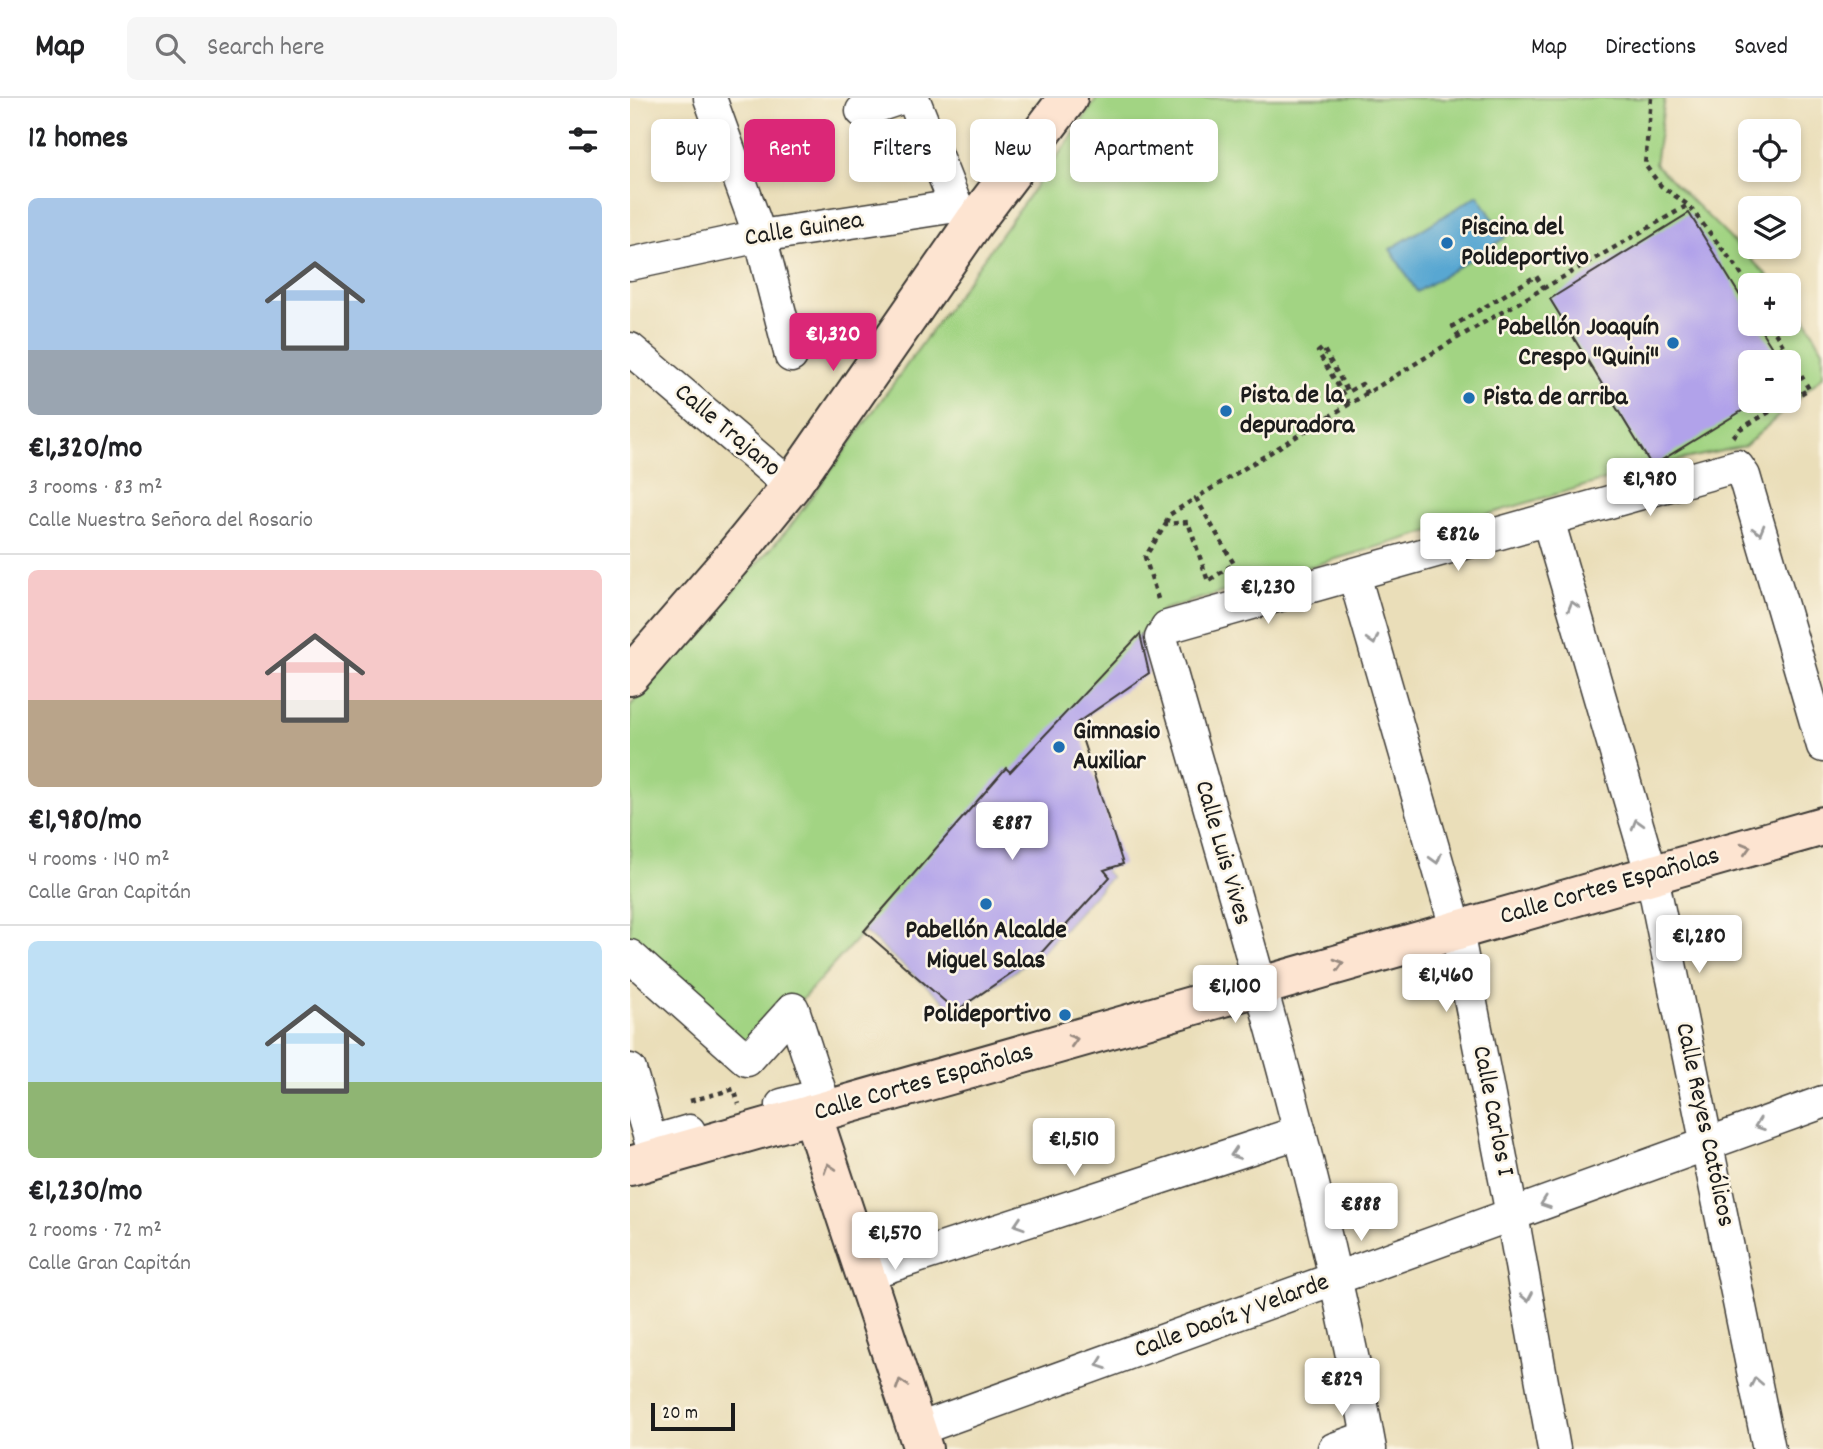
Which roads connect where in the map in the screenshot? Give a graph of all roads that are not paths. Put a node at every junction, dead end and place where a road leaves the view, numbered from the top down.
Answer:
1 (710, 98) edge
2 (901, 98) edge
3 (914, 98) edge
4 (1068, 98) edge
5 (862, 111) dead end
6 (965, 214) junction
7 (760, 236) junction
8 (630, 264) edge
9 (630, 349) edge
10 (791, 356) dead end
11 (791, 486) junction
12 (1548, 520) junction
13 (1354, 575) junction
14 (632, 671) edge
15 (1823, 746) edge
16 (1823, 826) edge
17 (1651, 876) junction
18 (1457, 931) junction
19 (630, 956) edge
20 (1260, 987) junction
21 (630, 1070) edge
22 (630, 1096) edge
23 (1823, 1102) edge
24 (812, 1114) junction
25 (1300, 1132) junction
26 (1708, 1144) junction
27 (640, 1163) edge
28 (1513, 1215) junction
29 (865, 1274) junction
30 (1336, 1280) junction
31 (919, 1440) edge
32 (1368, 1443) edge
33 (1334, 1449) edge
34 (1554, 1449) edge
35 (1769, 1449) edge

1 - 7 street
2 - 5 street
3 - 6 street
4 - 6 street
6 - 7 street, Calle Guinea
6 - 11 street
7 - 8 street, Calle Guinea
7 - 10 street
9 - 11 street, Calle Trajano
11 - 14 street
12 - 13 street
12 -> 15 street
17 -> 12 street, Calle Reyes Católicos
13 -> 18 street, Calle Carlos I
13 - 20 street, Calle Luis Vives
17 -> 16 street, Calle Cortes Españolas
17 - 18 street, Calle Cortes Españolas
17 - 26 street, Calle Reyes Católicos
20 -> 18 street, Calle Cortes Españolas
18 - 28 street, Calle Carlos I
19 - 21 street
24 -> 20 street, Calle Cortes Españolas
20 - 25 street, Calle Luis Vives
22 - 27 street
23 -> 26 street, Calle Daoíz y Velarde
24 - 27 street, Calle Cortes Españolas
29 -> 24 street
25 -> 29 street
25 - 30 street, Calle Luis Vives
26 -> 28 street, Calle Daoíz y Velarde
35 -> 26 street, Calle Reyes Católicos
28 - 30 street, Calle Daoíz y Velarde
28 -> 34 street, Calle Carlos I
31 -> 29 street
30 -> 31 street, Calle Daoíz y Velarde
30 - 32 street, Calle Luis Vives
32 - 33 street

